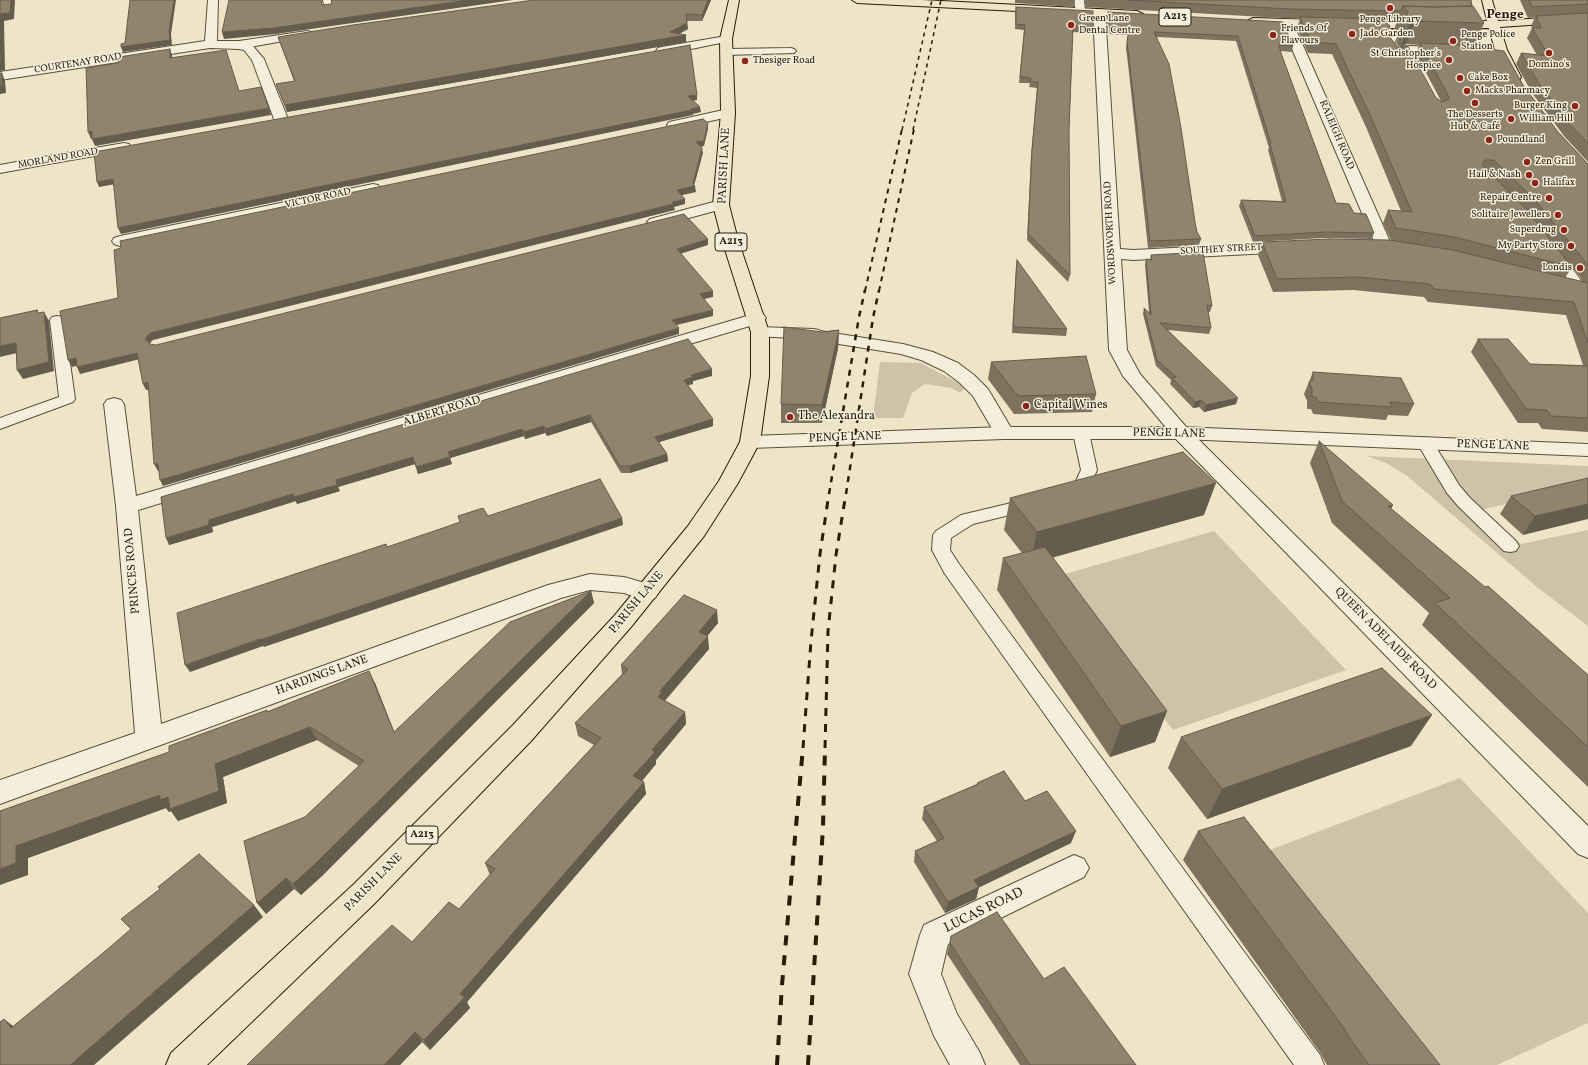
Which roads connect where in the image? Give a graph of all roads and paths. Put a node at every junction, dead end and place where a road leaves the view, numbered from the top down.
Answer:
1 (213, 0) edge
2 (734, 0) edge
3 (857, 0) edge
4 (1487, 0) edge
5 (1079, 5) edge
6 (1099, 12) junction
7 (1146, 15) edge
8 (1588, 18) edge
9 (1240, 20) edge
10 (1287, 23) junction
11 (1494, 23) junction
12 (1382, 25) junction
13 (317, 33) edge
14 (1393, 36) junction
15 (1407, 42) edge
16 (210, 44) junction
17 (233, 44) junction
18 (726, 45) junction
19 (791, 51) dead end
20 (1392, 51) edge
21 (1451, 51) edge
22 (653, 52) edge
23 (1488, 52) edge
24 (1502, 53) junction
25 (0, 76) edge
26 (1420, 76) edge
27 (1521, 88) edge
28 (728, 113) junction
29 (297, 116) edge
30 (281, 118) junction
31 (266, 121) edge
32 (659, 128) edge
33 (140, 144) edge
34 (0, 169) edge
35 (386, 185) edge
36 (721, 205) junction
37 (642, 225) edge
38 (120, 241) edge
39 (1545, 242) edge
40 (1308, 246) edge
41 (1384, 247) edge
42 (1112, 253) junction
43 (1575, 288) edge
44 (57, 320) dead end
45 (758, 325) junction
46 (114, 404) dead end
47 (0, 424) edge
48 (1004, 433) junction
49 (1081, 433) junction
50 (1181, 433) junction
51 (750, 442) junction
52 (1425, 443) junction
53 (1588, 450) edge
54 (127, 506) junction
55 (1510, 546) dead end
56 (647, 592) junction
57 (149, 740) junction
58 (0, 792) edge
59 (1588, 845) edge
60 (1074, 868) dead end
61 (183, 1065) edge
62 (968, 1065) edge
63 (1310, 1065) edge

1 - 16 street
2 - 18 main road, PARISH LANE / A213
3 - 5 main road, A213
4 - 11 main road
5 - 6 main road, A213
6 - 7 main road, A213
6 - 42 street, WORDSWORTH ROAD
8 - 11 main road
9 - 10 main road
10 - 12 main road
10 - 41 street, RALEIGH ROAD
11 - 12 main road
11 - 24 main road
12 - 14 lane
13 - 17 street, COURTENAY ROAD
14 - 15 lane
14 - 20 lane
16 - 17 street, COURTENAY ROAD
16 - 25 street, COURTENAY ROAD
17 - 30 street
18 - 19 lane
18 - 22 street
18 - 28 main road, PARISH LANE / A213
21 - 26 lane
23 - 24 lane
24 - 27 main road
28 - 32 street
28 - 36 main road, PARISH LANE / A213
29 - 30 street
30 - 31 street
33 - 34 street, MORLAND ROAD
35 - 38 street, VICTOR ROAD
36 - 37 street
36 - 45 main road, PARISH LANE / A213
39 - 43 lane
40 - 42 street, SOUTHEY STREET
42 - 50 street, WORDSWORTH ROAD
44 - 47 lane
45 - 48 street, ALBERT ROAD
45 - 51 main road, PARISH LANE / A213
45 - 54 street, ALBERT ROAD
46 - 54 street, PRINCES ROAD
48 - 49 street, PENGE LANE
48 - 51 street, PENGE LANE
49 - 50 street, PENGE LANE
49 - 63 lane
50 - 52 street, PENGE LANE
50 - 59 street, QUEEN ADELAIDE ROAD
51 - 56 main road, PARISH LANE / A213
52 - 53 street, PENGE LANE
52 - 55 lane
54 - 57 street, PRINCES ROAD
56 - 57 street, HARDINGS LANE
56 - 61 main road, PARISH LANE / A213
57 - 58 street, HARDINGS LANE
60 - 62 street, LUCAS ROAD

